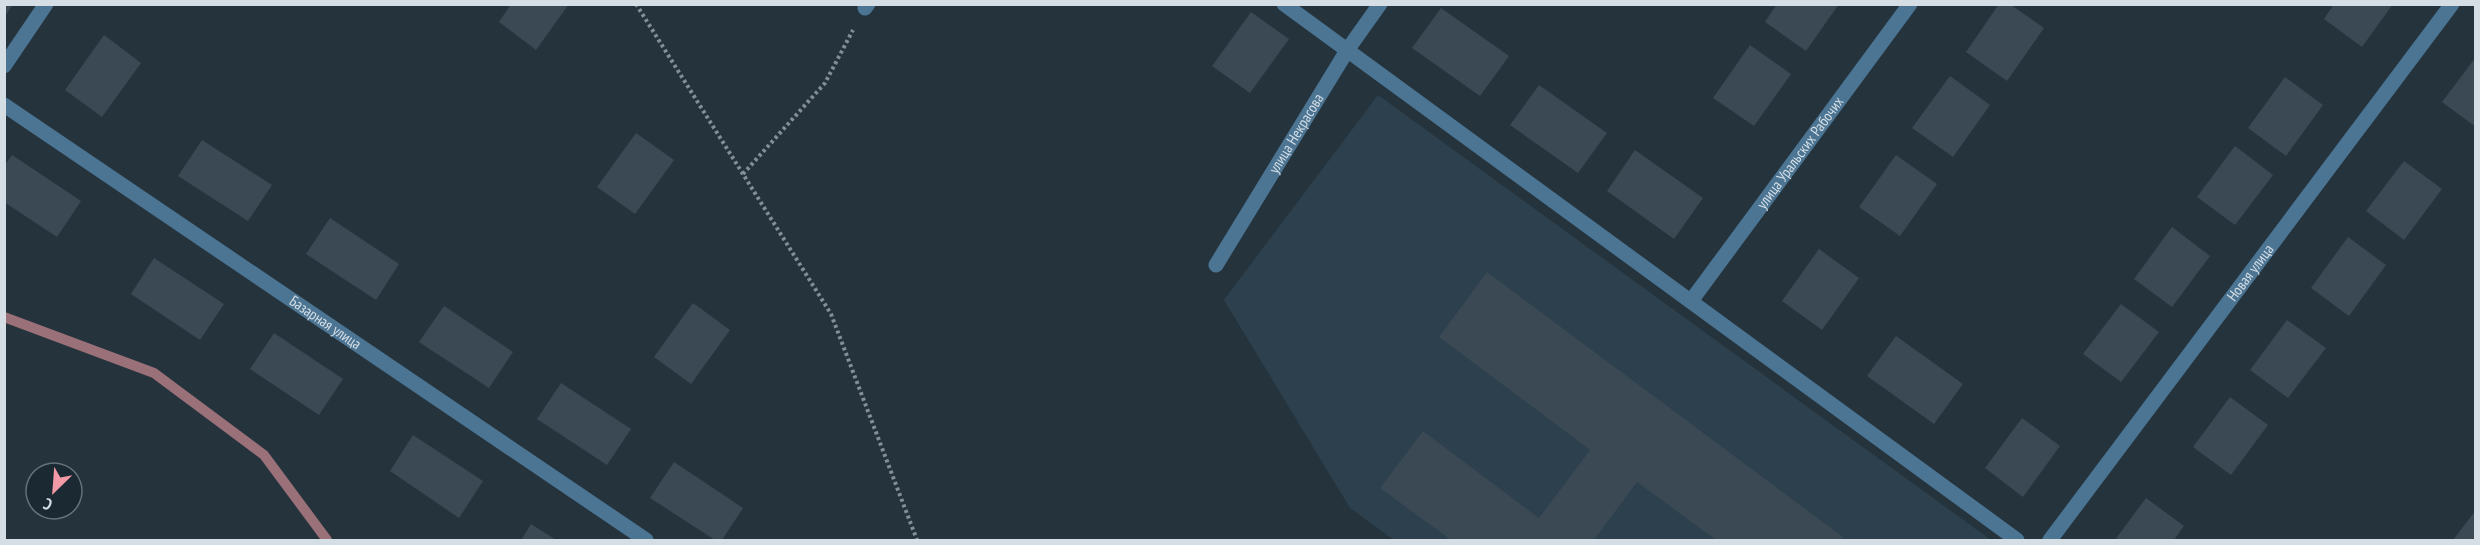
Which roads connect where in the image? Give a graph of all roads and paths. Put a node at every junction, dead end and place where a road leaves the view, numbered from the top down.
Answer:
1 (46, 4) edge
2 (636, 4) edge
3 (1284, 4) edge
4 (1380, 4) edge
5 (1910, 4) edge
6 (2452, 4) edge
7 (866, 6) edge
8 (1348, 49) junction
9 (4, 66) edge
10 (4, 105) edge
11 (743, 174) junction
12 (1216, 265) dead end
13 (1691, 301) junction
14 (646, 540) edge
15 (917, 540) edge
16 (2017, 540) edge
17 (2050, 540) edge

1 - 9 street
2 - 11 path
3 - 8 street
4 - 8 street, улица Некрасова
5 - 13 street, улица Уральских Рабочих
6 - 17 street, Новая улица
7 - 11 path
8 - 12 street, улица Некрасова
8 - 13 street
10 - 14 street, Базарная улица
11 - 15 path
13 - 16 street

